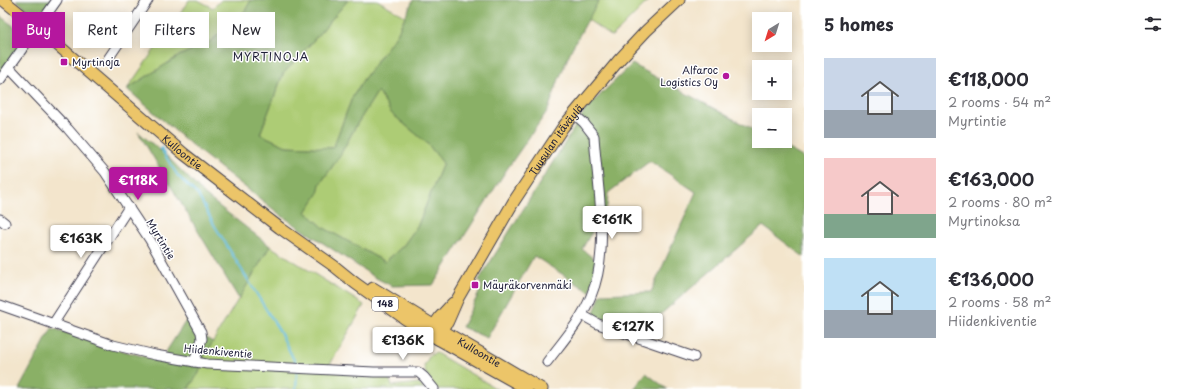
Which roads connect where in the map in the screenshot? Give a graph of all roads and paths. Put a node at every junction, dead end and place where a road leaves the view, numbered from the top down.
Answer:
1 (3, 0) edge
2 (58, 0) edge
3 (148, 0) edge
4 (679, 0) edge
5 (18, 12) edge
6 (49, 12) edge
7 (24, 48) edge
8 (61, 48) edge
9 (108, 59) dead end
10 (10, 68) junction
11 (0, 80) edge
12 (574, 114) junction
13 (129, 206) junction
14 (0, 304) edge
15 (582, 315) junction
16 (53, 324) junction
17 (436, 332) junction
18 (694, 357) dead end
19 (194, 362) junction
20 (547, 362) dead end
21 (434, 389) edge
22 (527, 389) edge
23 (542, 389) edge

1 - 5 main road, 148
2 - 6 street
3 - 9 street
4 - 12 main road, Tuusulan itäväylä
7 - 10 street
8 - 17 main road, Kulloontie / 148
10 - 11 street
10 - 13 street, Myrtintie
12 - 15 street
12 - 17 main road, Tuusulan itäväylä
13 - 16 street
13 - 19 street, Myrtintie
14 - 16 street, Hiidenkiventie
15 - 18 street
15 - 20 street
16 - 19 street, Hiidenkiventie
17 - 22 main road, Kulloontie / 148
17 - 23 main road, Kulloontie / 148
19 - 21 street, Hiidenkiventie

